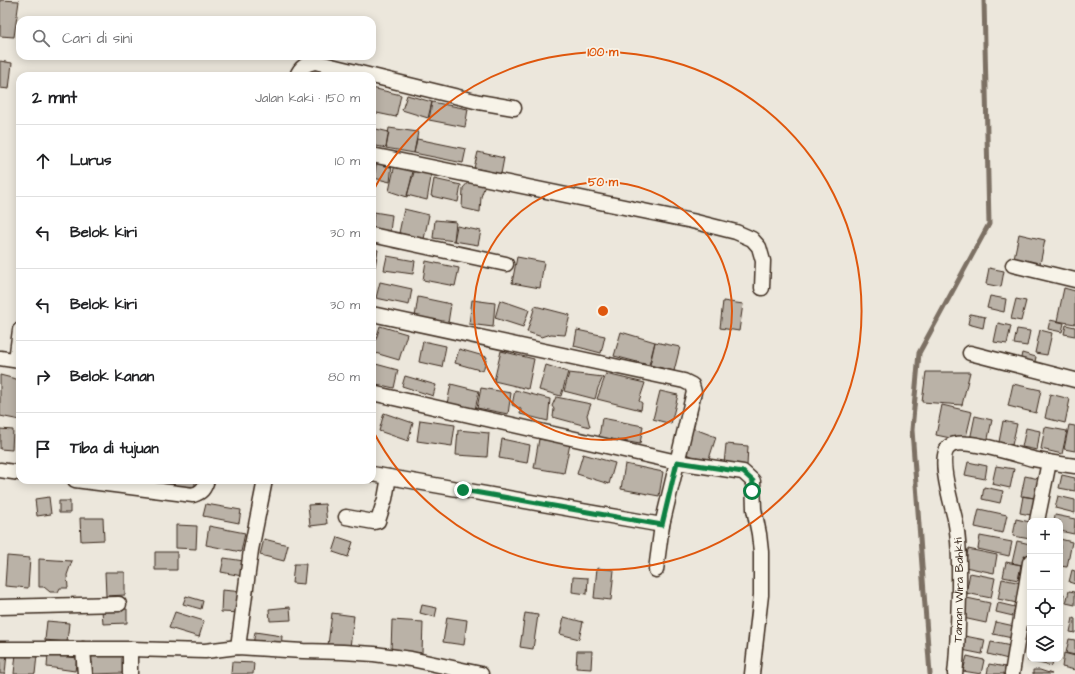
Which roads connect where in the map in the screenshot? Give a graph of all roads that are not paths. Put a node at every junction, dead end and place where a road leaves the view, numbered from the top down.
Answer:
1 (298, 72) edge
2 (356, 72) edge
3 (376, 77) edge
4 (514, 108) dead end
5 (376, 156) edge
6 (376, 235) edge
7 (506, 264) dead end
8 (1013, 265) dead end
9 (1075, 280) edge
10 (762, 288) dead end
11 (376, 315) edge
12 (970, 353) dead end
13 (0, 358) edge
14 (16, 360) edge
15 (1075, 380) edge
16 (376, 393) edge
17 (677, 462) junction
18 (1049, 462) junction
19 (1075, 466) edge
20 (0, 470) edge
21 (16, 472) edge
22 (376, 475) edge
23 (389, 477) junction
24 (106, 484) edge
25 (206, 484) edge
26 (264, 484) edge
27 (346, 517) dead end
28 (1038, 518) edge
29 (662, 525) junction
30 (656, 570) dead end
31 (1027, 581) edge
32 (119, 604) dead end
33 (0, 607) edge
34 (238, 647) junction
35 (0, 649) edge
36 (83, 649) junction
37 (130, 649) junction
38 (422, 668) edge
39 (85, 674) edge
40 (130, 674) edge
41 (481, 674) edge
42 (752, 674) edge
43 (955, 674) edge
44 (1012, 674) edge

1 - 2 street
3 - 4 street
5 - 10 street
6 - 7 street
8 - 9 street
11 - 17 street
12 - 15 street
13 - 14 street
16 - 17 street
17 - 29 street
17 - 42 street
18 - 19 street, Taman Wira Bahkti
18 - 28 street
18 - 43 street, Taman Wira Bahkti
20 - 21 street
22 - 23 street
23 - 27 street
23 - 29 street
24 - 25 street
26 - 34 street
29 - 30 street
31 - 44 street
32 - 33 street
34 - 37 street
34 - 38 street
35 - 36 street
36 - 37 street
36 - 39 street
37 - 40 street
38 - 41 street

